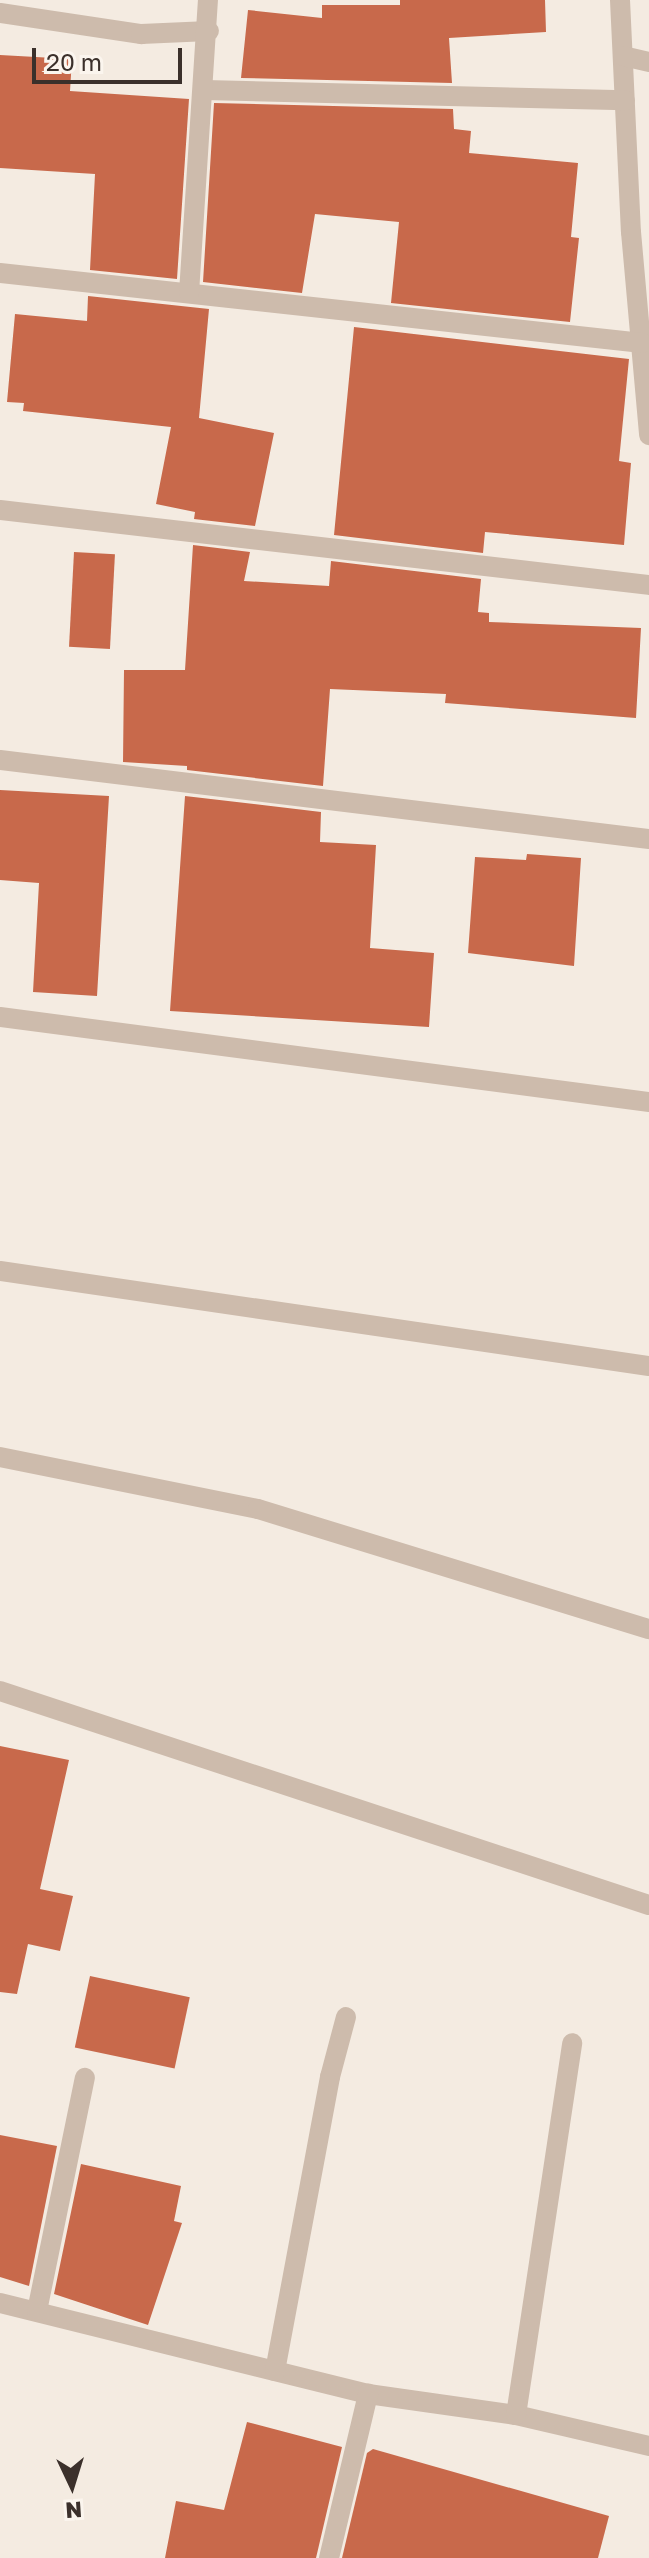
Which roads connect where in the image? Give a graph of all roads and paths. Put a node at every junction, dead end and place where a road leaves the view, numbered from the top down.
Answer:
1 (208, 0) edge
2 (620, 0) edge
3 (0, 13) edge
4 (209, 31) junction
5 (623, 56) junction
6 (649, 62) edge
7 (205, 90) junction
8 (625, 100) junction
9 (640, 234) edge
10 (0, 273) edge
11 (189, 293) junction
12 (642, 343) junction
13 (649, 435) edge
14 (0, 510) edge
15 (649, 585) edge
16 (0, 760) edge
17 (649, 839) edge
18 (0, 1017) edge
19 (649, 1102) edge
20 (0, 1271) edge
21 (649, 1366) edge
22 (0, 1457) edge
23 (649, 1629) edge
24 (0, 1691) edge
25 (649, 1905) edge
26 (346, 2017) dead end
27 (572, 2043) dead end
28 (85, 2078) dead end
29 (0, 2303) edge
30 (37, 2311) junction
31 (275, 2371) junction
32 (368, 2394) junction
33 (516, 2415) junction
34 (649, 2446) edge
35 (329, 2558) edge

1 - 4 street
2 - 5 street
3 - 4 street
4 - 7 street
5 - 6 street
5 - 8 street
7 - 8 street
7 - 11 street
8 - 9 street
9 - 12 street
10 - 11 street
11 - 12 street
12 - 13 street
14 - 15 street
16 - 17 street
18 - 19 street
20 - 21 street
22 - 23 street
24 - 25 street
26 - 31 street
27 - 33 street
28 - 30 street
29 - 30 street
30 - 31 street
31 - 32 street
32 - 33 street
32 - 35 street
33 - 34 street

